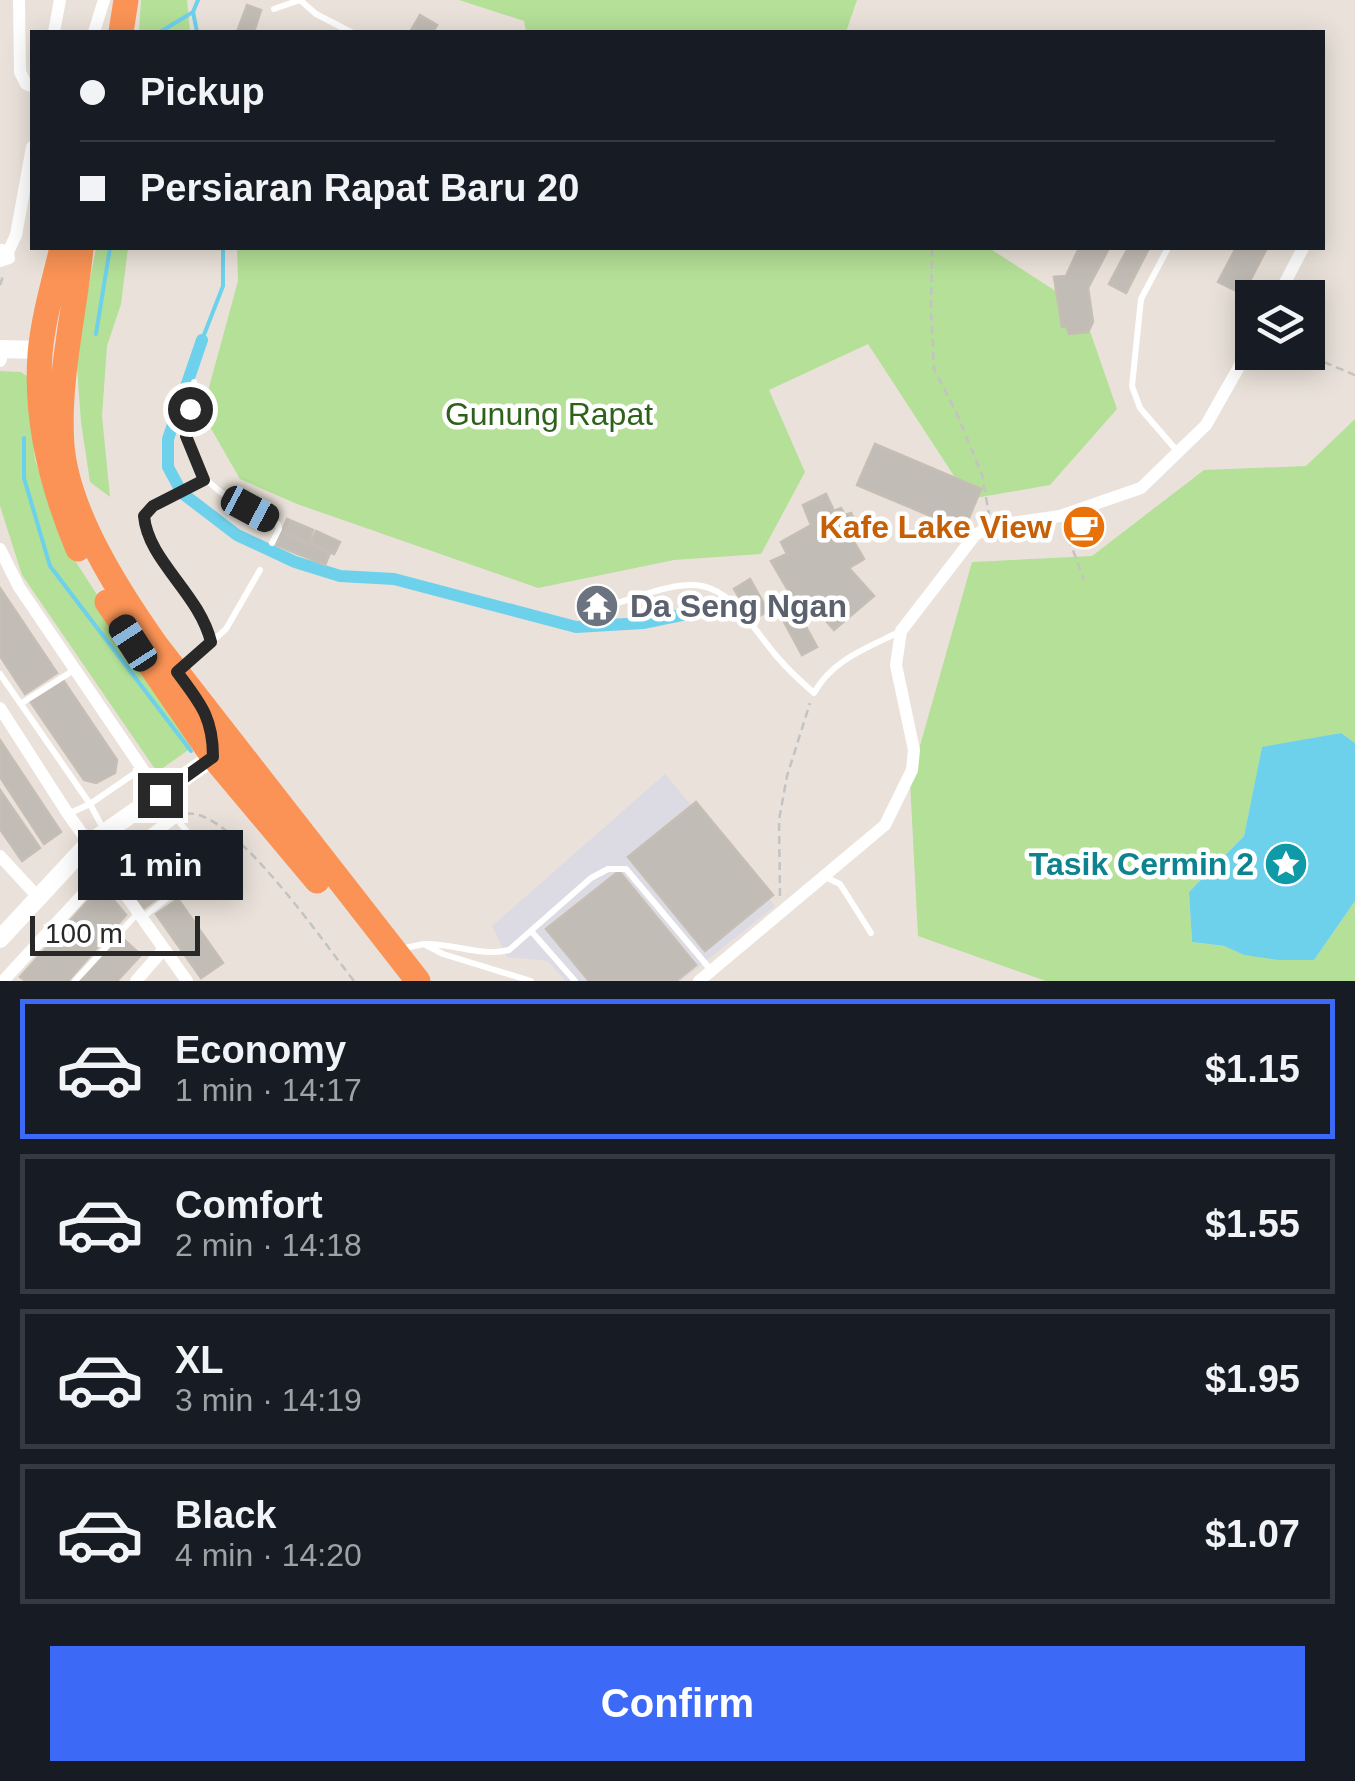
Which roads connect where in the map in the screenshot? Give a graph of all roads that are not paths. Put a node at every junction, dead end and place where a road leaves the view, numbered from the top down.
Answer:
1 (18, 0) edge
2 (60, 0) edge
3 (107, 0) edge
4 (126, 0) edge
5 (300, 0) edge
6 (274, 9) dead end
7 (55, 30) edge
8 (95, 30) edge
9 (106, 30) edge
10 (121, 30) edge
11 (347, 30) edge
12 (30, 85) edge
13 (30, 158) edge
14 (62, 250) edge
15 (79, 250) edge
16 (80, 250) edge
17 (1167, 250) edge
18 (1302, 250) edge
19 (3, 256) edge
20 (1286, 280) edge
21 (0, 349) edge
22 (45, 357) junction
23 (0, 360) edge
24 (1237, 370) edge
25 (194, 382) dead end
26 (62, 405) junction
27 (1179, 453) junction
28 (204, 480) junction
29 (272, 544) dead end
30 (0, 549) edge
31 (260, 570) dead end
32 (6, 577) edge
33 (610, 605) dead end
34 (901, 631) junction
35 (211, 642) junction
36 (74, 670) junction
37 (177, 672) junction
38 (0, 674) edge
39 (22, 704) junction
40 (204, 707) junction
41 (0, 708) edge
42 (213, 757) junction
43 (141, 769) junction
44 (260, 779) junction
45 (160, 795) junction
46 (90, 804) junction
47 (68, 814) junction
48 (175, 818) junction
49 (105, 832) junction
50 (89, 843) junction
51 (0, 856) edge
52 (106, 869) junction
53 (824, 877) junction
54 (37, 896) junction
55 (140, 916) junction
56 (531, 931) junction
57 (871, 933) dead end
58 (0, 938) edge
59 (424, 944) junction
60 (163, 950) junction
61 (394, 951) junction
62 (711, 970) junction
63 (9, 979) edge
64 (75, 981) edge
65 (136, 981) edge
66 (187, 981) edge
67 (397, 981) edge
68 (418, 981) edge
69 (531, 981) edge
70 (575, 981) edge
71 (699, 981) edge

1 - 12 street
2 - 7 street
3 - 8 street
3 - 9 highway
4 - 10 highway
5 - 6 lane
5 - 11 lane
13 - 19 street
14 - 22 highway
15 - 22 highway
16 - 26 highway
17 - 27 lane
18 - 20 street
21 - 22 street
22 - 23 street
22 - 26 highway
22 - 42 highway
24 - 27 street
25 - 28 lane
26 - 37 highway
27 - 34 street
28 - 29 lane
28 - 35 lane
30 - 32 street
31 - 35 lane
32 - 36 street
33 - 34 lane
34 - 53 street
35 - 37 lane
36 - 39 lane
36 - 43 street
37 - 40 highway
38 - 39 lane
39 - 46 lane
40 - 42 highway
40 - 44 highway
41 - 47 street
42 - 44 highway
42 - 45 street
42 - 67 highway
43 - 45 street
43 - 46 lane
44 - 61 highway
45 - 48 street
45 - 49 street
46 - 47 lane
46 - 49 lane
47 - 50 street
48 - 52 street
48 - 55 lane
49 - 50 street
50 - 52 street
50 - 54 street
51 - 54 street
52 - 55 street
52 - 63 street
53 - 57 lane
53 - 62 street
54 - 58 street
55 - 60 street
55 - 64 lane
56 - 59 lane
56 - 62 lane
56 - 70 lane
59 - 61 lane
59 - 69 lane
60 - 65 street
60 - 66 street
61 - 68 highway
62 - 71 street

